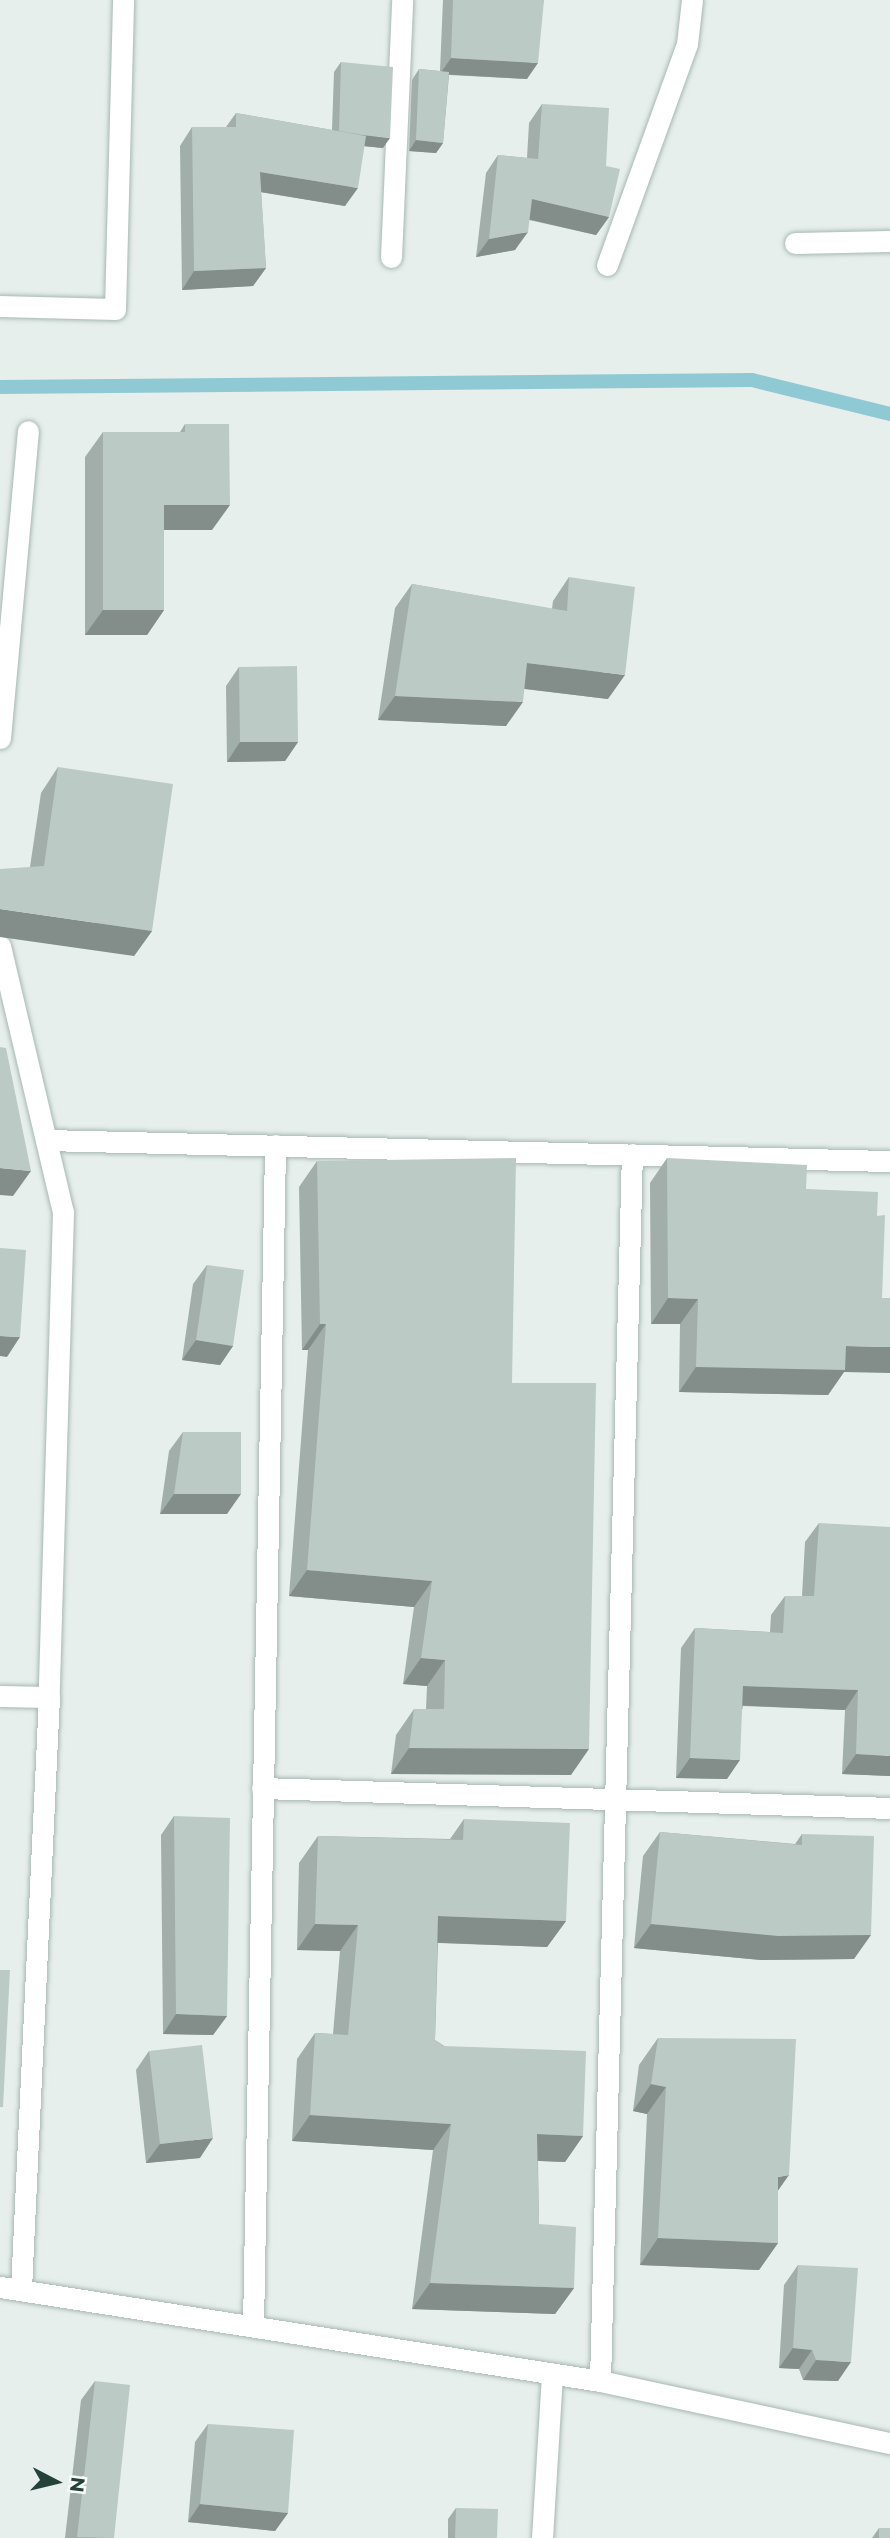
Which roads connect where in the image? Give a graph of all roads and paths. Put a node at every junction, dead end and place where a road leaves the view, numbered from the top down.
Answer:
1 (123, 0) edge
2 (402, 0) edge
3 (692, 0) edge
4 (890, 241) edge
5 (795, 243) dead end
6 (391, 257) dead end
7 (607, 265) dead end
8 (0, 306) edge
9 (28, 431) dead end
10 (0, 738) edge
11 (0, 946) edge
12 (46, 1140) junction
13 (275, 1145) junction
14 (632, 1154) junction
15 (890, 1161) edge
16 (0, 1696) edge
17 (49, 1697) junction
18 (262, 1788) junction
19 (615, 1799) junction
20 (890, 1808) edge
21 (11, 2288) edge
22 (253, 2326) junction
23 (552, 2375) junction
24 (600, 2381) junction
25 (890, 2443) edge
26 (542, 2538) edge

1 - 8 street
2 - 6 street
3 - 7 street
4 - 5 street
9 - 10 street
11 - 12 street
12 - 13 street
12 - 17 street
13 - 14 street
13 - 18 street
14 - 15 street
14 - 19 street
16 - 17 street
17 - 21 street
18 - 19 street
18 - 22 street
19 - 20 street
19 - 24 street
21 - 22 street
22 - 23 street
23 - 24 street
23 - 26 street
24 - 25 street

